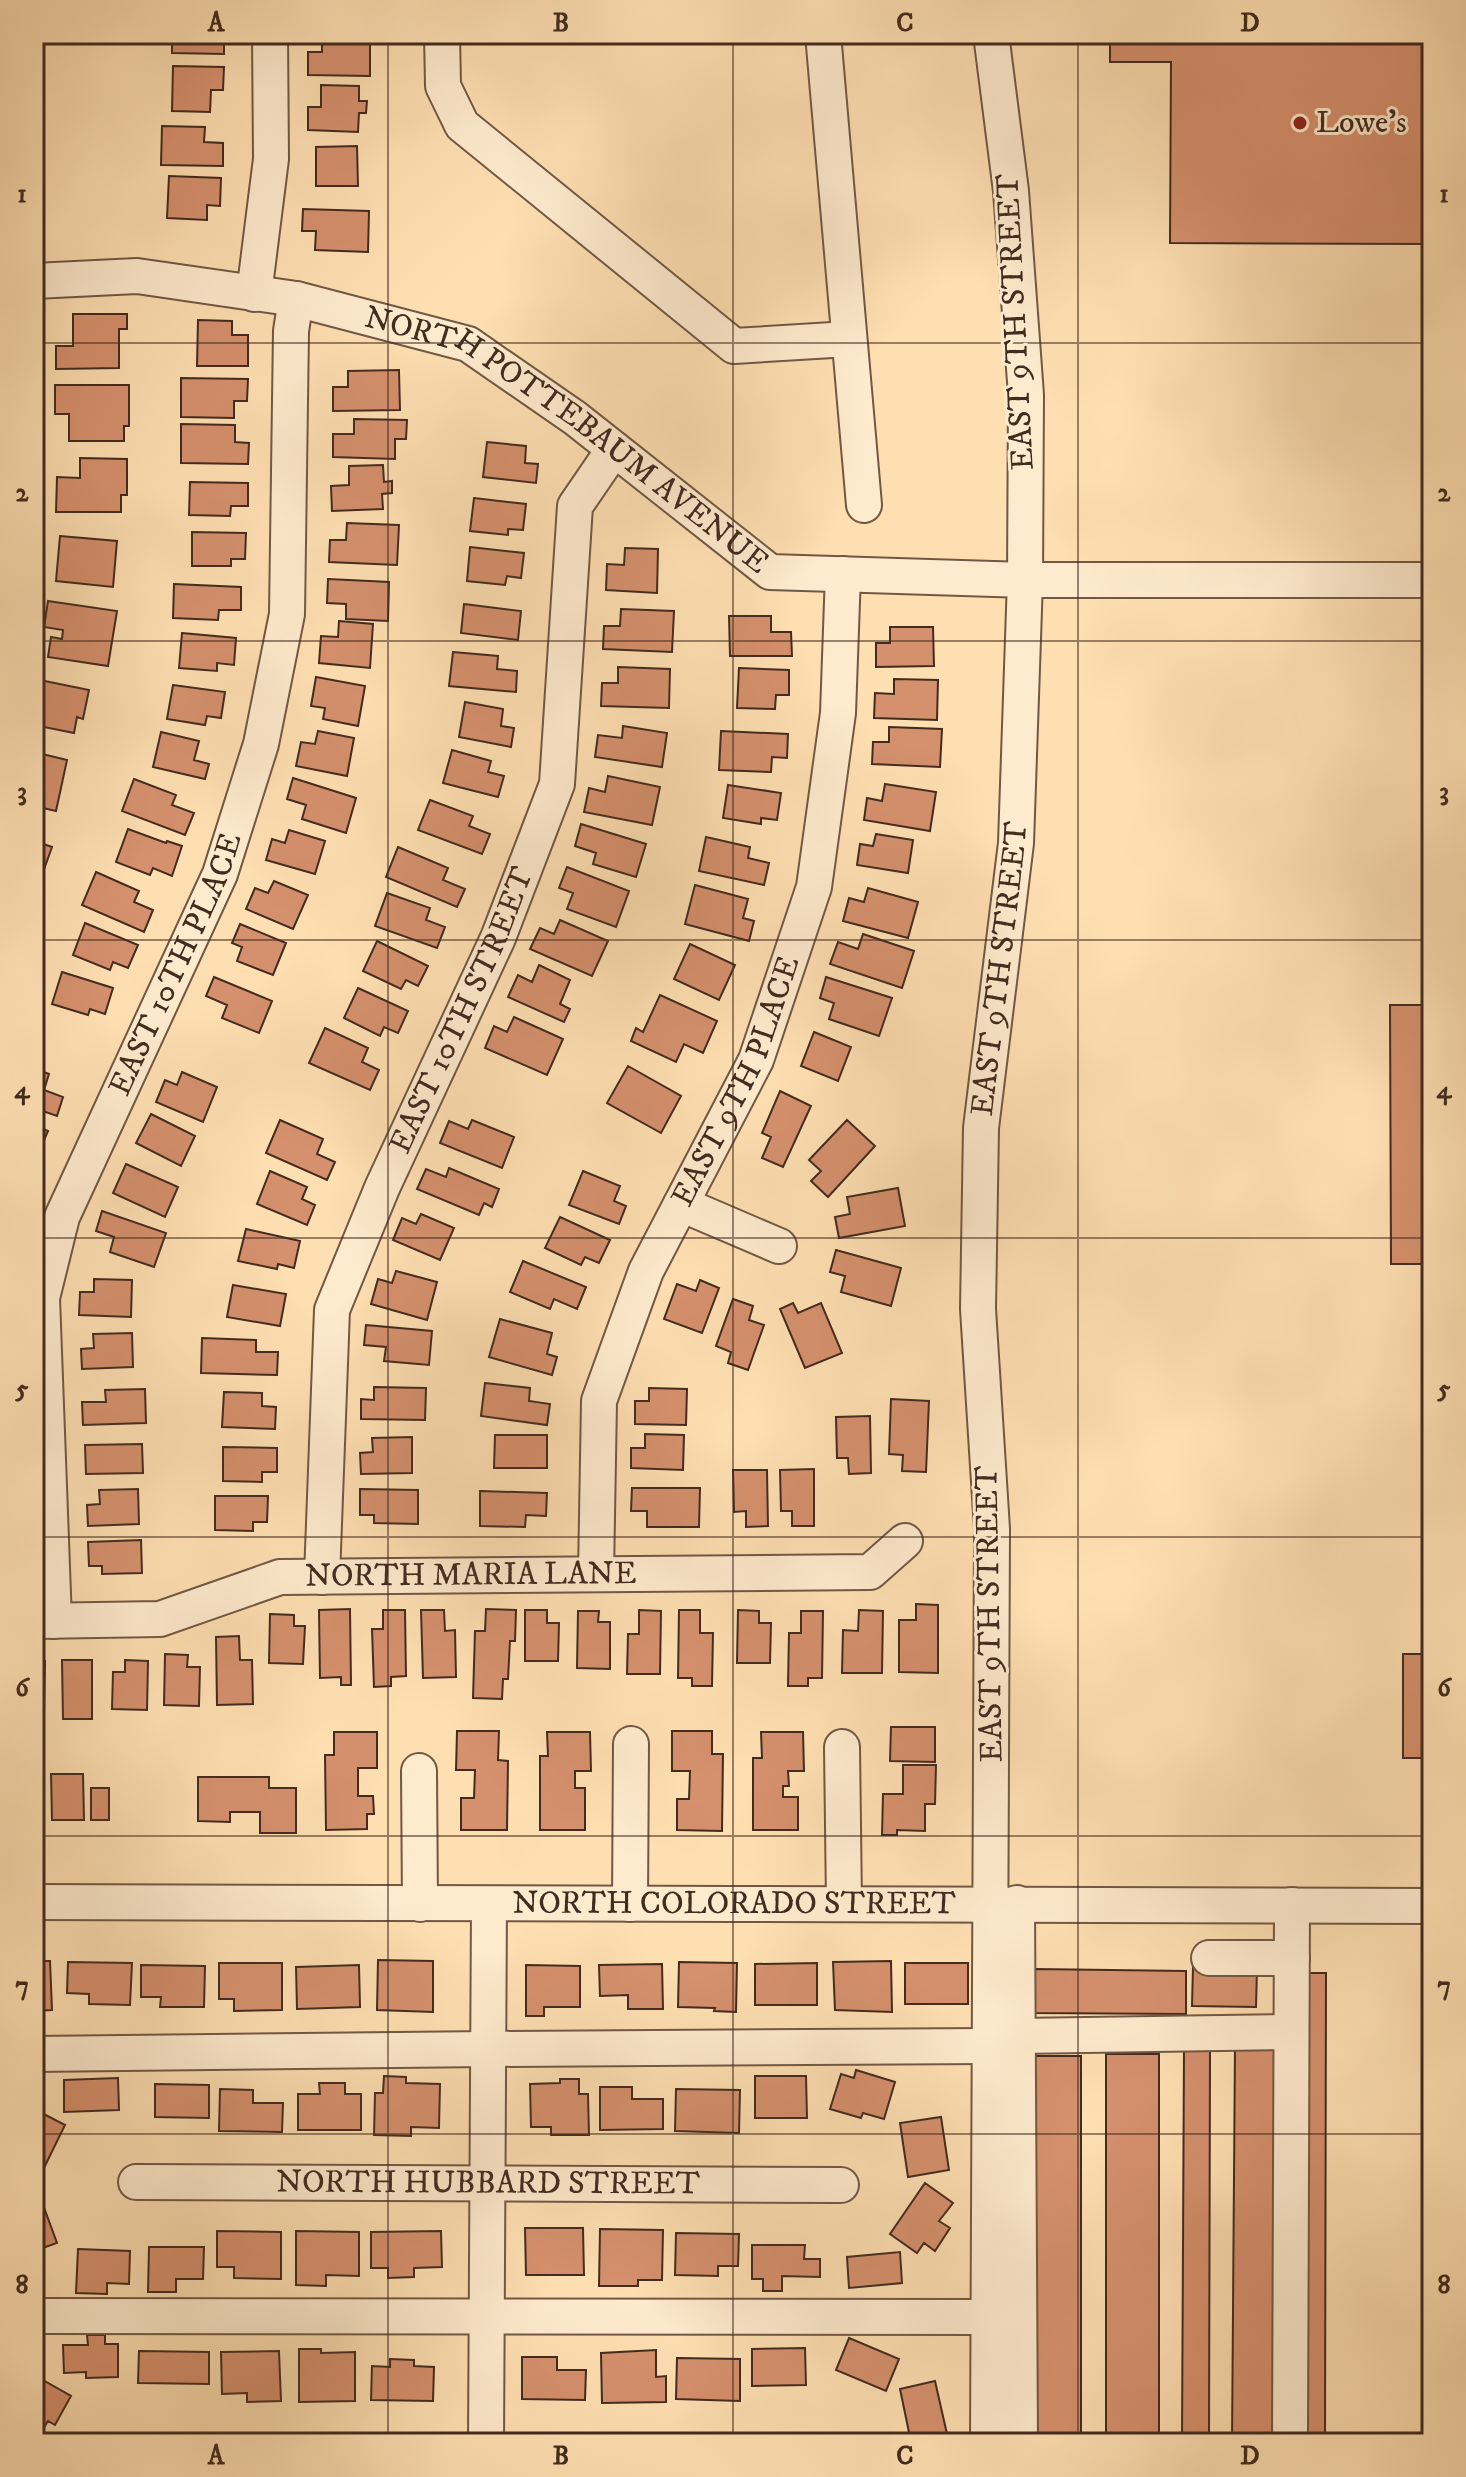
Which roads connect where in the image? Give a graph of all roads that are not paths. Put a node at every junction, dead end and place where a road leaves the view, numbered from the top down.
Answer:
1 (270, 34) edge
2 (442, 34) edge
3 (823, 34) edge
4 (991, 34) edge
5 (34, 281) edge
6 (254, 294) junction
7 (296, 299) junction
8 (849, 339) junction
9 (614, 449) junction
10 (864, 505) dead end
11 (843, 574) junction
12 (1025, 580) junction
13 (1432, 580) edge
14 (681, 1204) junction
15 (779, 1246) dead end
16 (905, 1541) dead end
17 (596, 1574) junction
18 (322, 1577) junction
19 (44, 1621) edge
20 (631, 1744) dead end
21 (842, 1747) dead end
22 (419, 1771) dead end
23 (34, 1902) edge
24 (1004, 1903) junction
25 (420, 1904) junction
26 (489, 1904) junction
27 (630, 1904) junction
28 (844, 1904) junction
29 (1292, 1905) junction
30 (1432, 1906) edge
31 (1209, 1958) dead end
32 (1292, 1958) junction
33 (1291, 2032) junction
34 (1004, 2041) junction
35 (489, 2049) junction
36 (34, 2054) edge
37 (136, 2182) dead end
38 (488, 2183) junction
39 (841, 2185) dead end
40 (34, 2316) edge
41 (487, 2317) junction
42 (990, 2317) junction
43 (486, 2443) edge
44 (988, 2443) edge
45 (1020, 2443) edge
46 (1290, 2443) edge

1 - 6 street
2 - 8 street
3 - 8 street
4 - 12 street, EAST 9TH STREET
5 - 6 street, NORTH POTTEBAUM AVENUE
6 - 7 street, NORTH POTTEBAUM AVENUE
7 - 9 street, NORTH POTTEBAUM AVENUE
7 - 19 street, EAST 10TH PLACE
8 - 10 street
9 - 11 street, NORTH POTTEBAUM AVENUE
9 - 18 street, EAST 10TH STREET
11 - 12 street, NORTH POTTEBAUM AVENUE
11 - 14 street, EAST 9TH PLACE
12 - 13 street, NORTH POTTEBAUM AVENUE
12 - 24 street, EAST 9TH STREET
14 - 15 street
14 - 17 street, EAST 9TH PLACE
16 - 17 street, NORTH MARIA LANE
17 - 18 street, NORTH MARIA LANE
18 - 19 street, NORTH MARIA LANE
20 - 27 street
21 - 28 street
22 - 25 street
23 - 25 street, NORTH COLORADO STREET
24 - 28 street, NORTH COLORADO STREET
24 - 29 street, NORTH COLORADO STREET
24 - 34 street, EAST 9TH STREET
25 - 26 street, NORTH COLORADO STREET
26 - 27 street, NORTH COLORADO STREET
26 - 35 street
27 - 28 street, NORTH COLORADO STREET
29 - 30 street, NORTH COLORADO STREET
29 - 32 street
31 - 32 street
32 - 33 street
33 - 34 street
33 - 46 street
34 - 35 street
34 - 42 street
34 - 45 street
35 - 36 street
35 - 38 street
37 - 38 street, NORTH HUBBARD STREET
38 - 39 street, NORTH HUBBARD STREET
38 - 41 street
40 - 41 street
41 - 42 street
41 - 43 street
42 - 44 street

